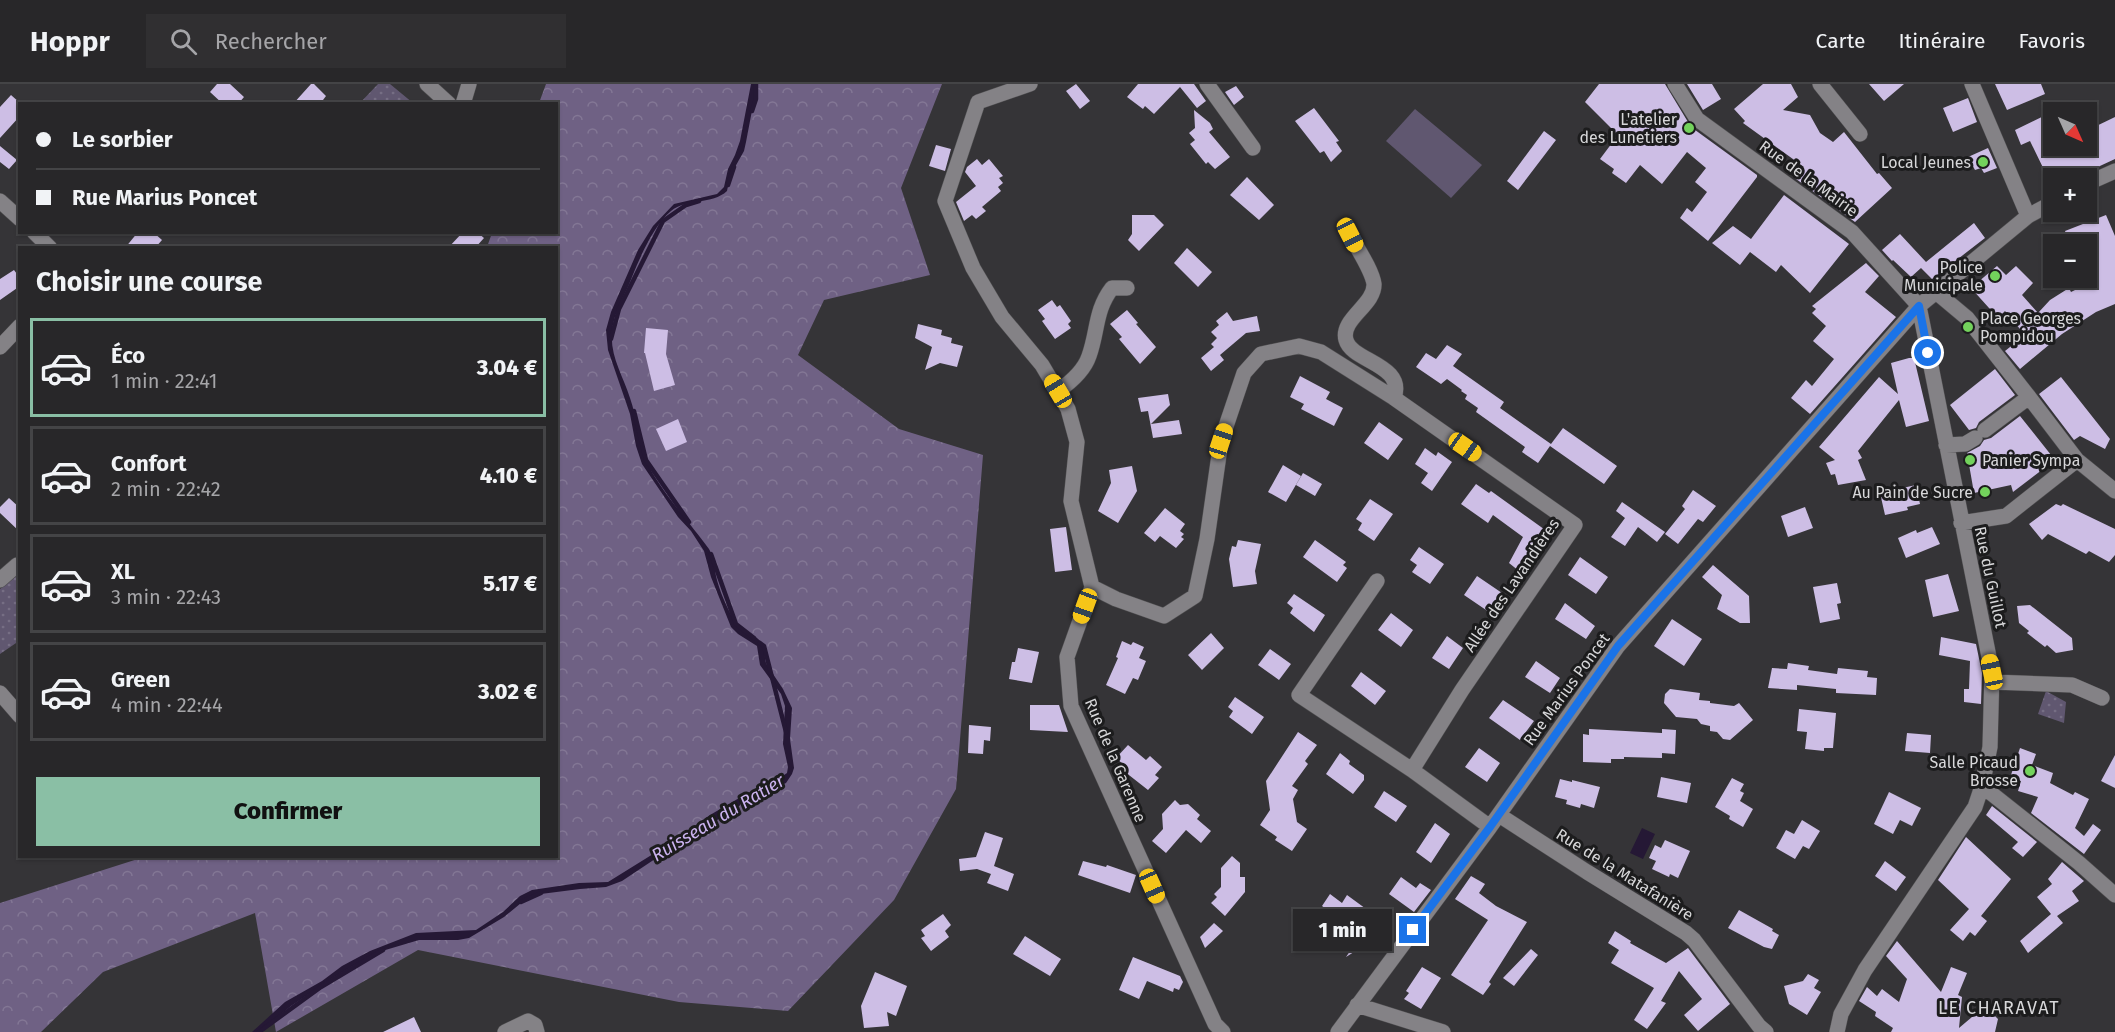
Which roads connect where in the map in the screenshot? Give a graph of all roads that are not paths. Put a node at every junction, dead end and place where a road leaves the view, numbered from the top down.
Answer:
1 (427, 84) edge
2 (469, 84) edge
3 (1030, 84) edge
4 (1207, 84) edge
5 (1675, 84) edge
6 (1820, 84) edge
7 (1972, 84) edge
8 (447, 102) edge
9 (464, 102) edge
10 (1860, 134) dead end
11 (1254, 148) dead end
12 (2115, 171) edge
13 (2097, 179) edge
14 (0, 201) edge
15 (2043, 208) edge
16 (2028, 216) junction
17 (18, 217) edge
18 (36, 234) edge
19 (1350, 235) dead end
20 (48, 246) edge
21 (1127, 288) dead end
22 (1936, 292) junction
23 (1919, 306) junction
24 (18, 328) edge
25 (0, 347) edge
26 (1058, 391) junction
27 (2029, 397) junction
28 (1394, 398) junction
29 (1946, 445) junction
30 (2077, 460) junction
31 (2115, 491) edge
32 (1961, 523) junction
33 (17, 566) dead end
34 (0, 580) edge
35 (1377, 581) dead end
36 (1092, 587) junction
37 (1992, 682) junction
38 (0, 693) edge
39 (2102, 698) dead end
40 (18, 714) edge
41 (1412, 770) junction
42 (1982, 786) junction
43 (1495, 821) junction
44 (2115, 895) edge
45 (1357, 1005) junction
46 (505, 1032) edge
47 (537, 1032) edge
48 (1222, 1032) edge
49 (1338, 1032) edge
50 (1443, 1032) edge
51 (1766, 1032) edge
52 (1837, 1032) edge

1 - 8 street
2 - 9 street
3 - 26 street
4 - 11 street
5 - 23 street, Rue de la Mairie
6 - 10 street
7 - 16 street
12 - 13 street
14 - 17 street
15 - 16 street, Rue Marius Poncet
16 - 22 street, Rue Marius Poncet
18 - 20 street
19 - 28 street
21 - 26 street
22 - 23 street, Rue Marius Poncet
22 - 27 street
23 - 29 street, Rue du Guillot
23 - 43 street, Rue Marius Poncet
24 - 25 street
26 - 36 street
27 - 29 street
27 - 30 street
28 - 36 street
28 - 41 street, Allée des Lavandières
29 - 32 street, Rue du Guillot
30 - 31 street
30 - 32 street
32 - 37 street, Rue du Guillot
33 - 34 street
35 - 41 street
36 - 48 street, Rue de la Garenne
37 - 39 street
37 - 42 street, Rue du Guillot
38 - 40 street
41 - 43 street
42 - 44 street
42 - 52 street, Rue du Guillot
43 - 45 street, Rue Marius Poncet
43 - 51 street, Rue de la Matafanière
45 - 49 street, Rue Marius Poncet
45 - 50 street
46 - 47 street

